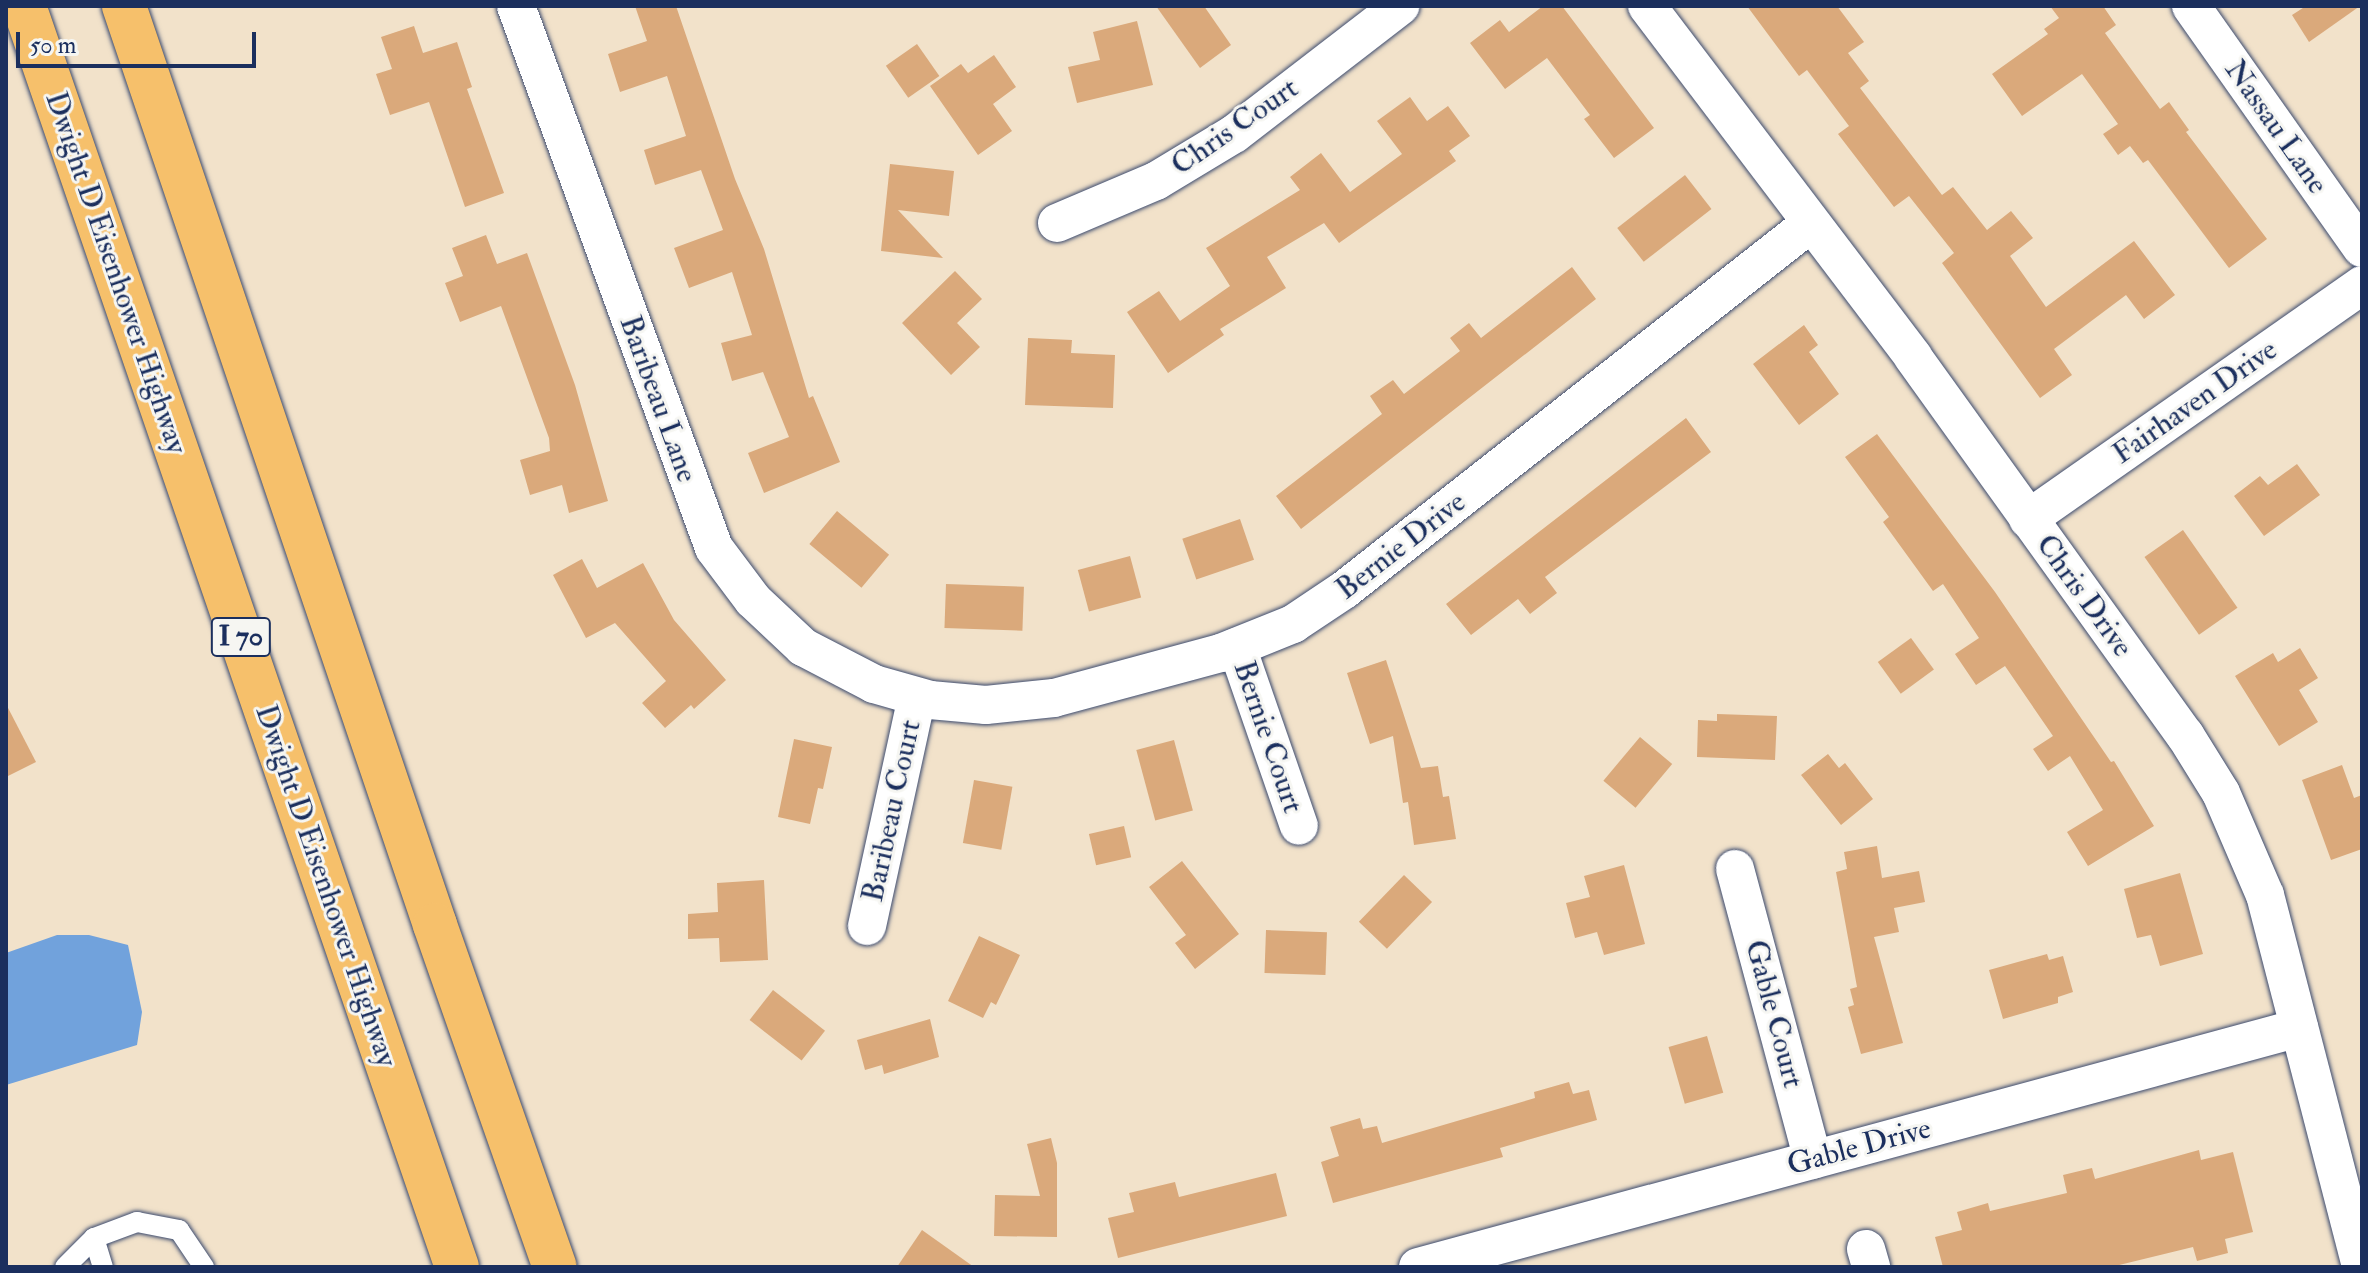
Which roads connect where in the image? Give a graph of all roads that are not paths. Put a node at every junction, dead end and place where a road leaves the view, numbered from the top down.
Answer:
1 (24, 6) edge
2 (124, 6) edge
3 (516, 6) edge
4 (1400, 6) edge
5 (1647, 6) edge
6 (2191, 6) edge
7 (1057, 223) dead end
8 (1811, 223) junction
9 (2362, 248) edge
10 (2362, 285) edge
11 (2028, 519) junction
12 (1237, 647) junction
13 (917, 697) junction
14 (1299, 826) dead end
15 (1735, 869) dead end
16 (867, 926) dead end
17 (2299, 1028) junction
18 (1813, 1160) junction
19 (94, 1238) junction
20 (65, 1267) edge
21 (103, 1267) edge
22 (204, 1267) edge
23 (457, 1267) edge
24 (555, 1267) edge
25 (1418, 1267) edge
26 (2361, 1267) edge

1 - 23 highway, Dwight D Eisenhower Highway / I 70
2 - 24 highway
3 - 13 street, Baribeau Lane
4 - 7 street, Chris Court
5 - 8 street, Chris Drive
6 - 9 street, Nassau Lane
8 - 11 street, Chris Drive
8 - 12 street, Bernie Drive
10 - 11 street, Fairhaven Drive
11 - 17 street, Chris Drive
12 - 13 street, Bernie Drive
12 - 14 street, Bernie Court
13 - 16 street, Baribeau Court
15 - 18 street, Gable Court
17 - 18 street, Gable Drive
17 - 26 street, Chris Drive
18 - 25 street, Gable Drive
19 - 20 lane
19 - 21 lane
19 - 22 lane

